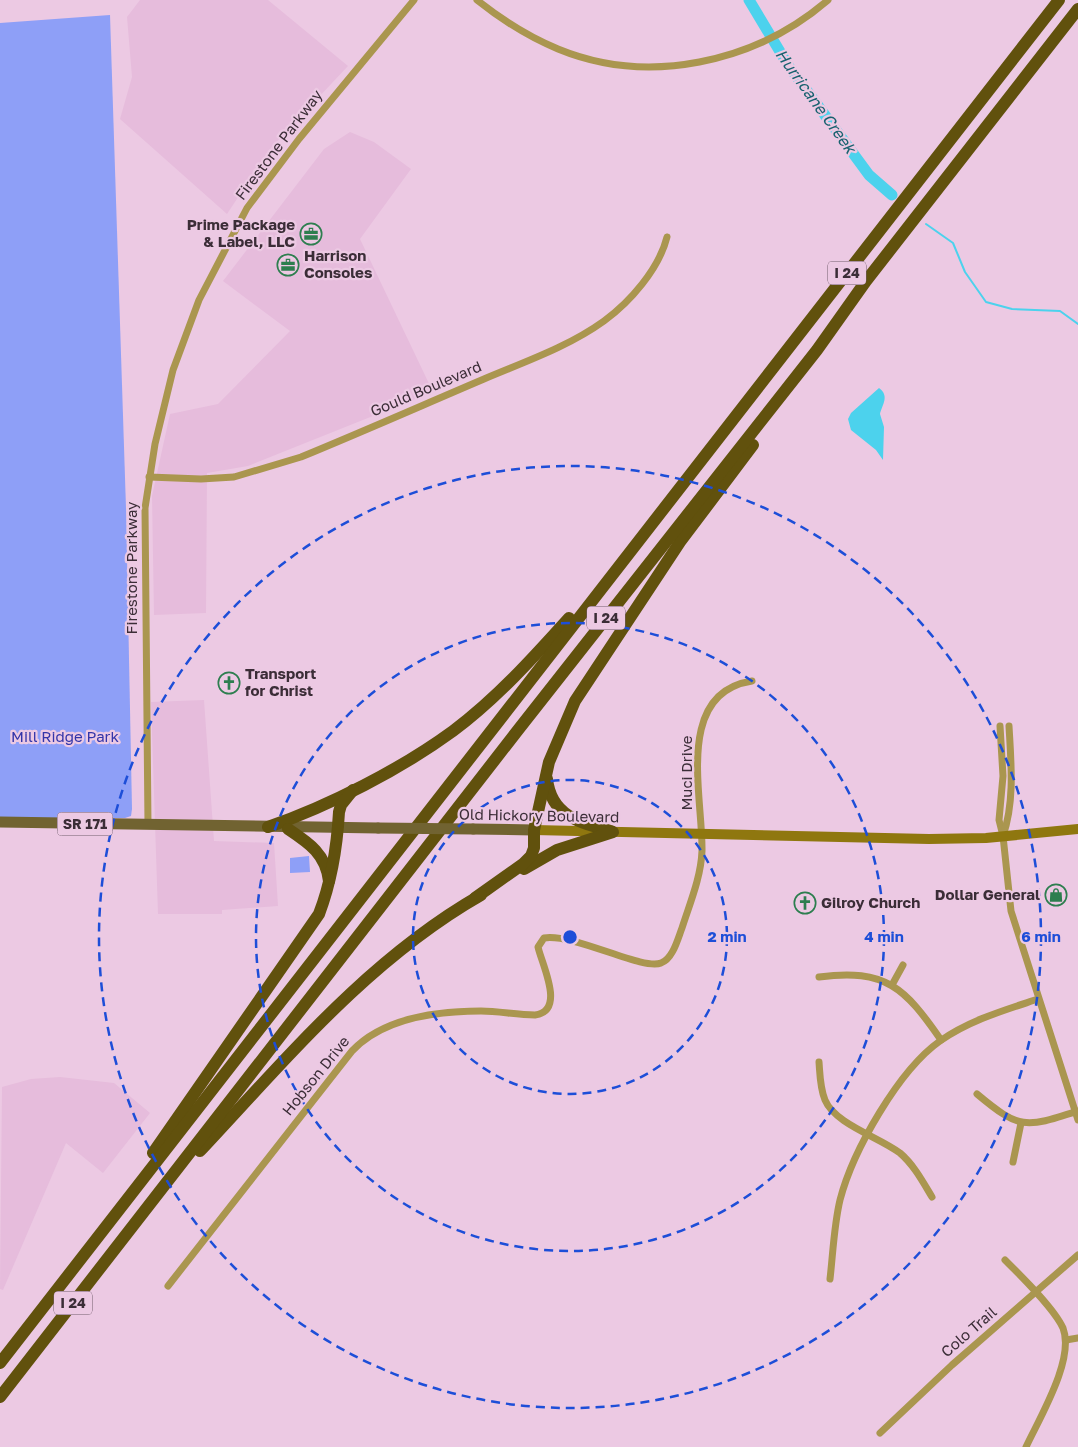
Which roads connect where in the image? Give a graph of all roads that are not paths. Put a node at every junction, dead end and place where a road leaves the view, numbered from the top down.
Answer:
1 (414, 0) edge
2 (477, 0) edge
3 (828, 0) edge
4 (1058, 0) edge
5 (1078, 9) edge
6 (667, 237) dead end
7 (817, 350) junction
8 (149, 477) junction
9 (635, 546) junction
10 (752, 682) dead end
11 (1000, 726) dead end
12 (1009, 726) dead end
13 (547, 770) junction
14 (353, 790) junction
15 (0, 822) edge
16 (148, 825) junction
17 (268, 827) junction
18 (338, 828) junction
19 (288, 829) junction
20 (1078, 829) edge
21 (534, 830) junction
22 (613, 832) junction
23 (701, 833) junction
24 (1003, 836) junction
25 (329, 890) junction
26 (475, 898) junction
27 (903, 964) dead end
28 (820, 977) dead end
29 (892, 986) junction
30 (1038, 999) junction
31 (941, 1040) junction
32 (819, 1062) dead end
33 (977, 1094) dead end
34 (1077, 1111) edge
35 (1078, 1120) edge
36 (1021, 1123) junction
37 (869, 1134) junction
38 (1013, 1162) dead end
39 (932, 1197) dead end
40 (146, 1208) junction
41 (1078, 1255) edge
42 (1005, 1260) dead end
43 (830, 1279) dead end
44 (168, 1286) dead end
45 (59, 1287) junction
46 (1035, 1293) junction
47 (1078, 1338) edge
48 (1066, 1340) junction
49 (0, 1363) edge
50 (0, 1397) edge
51 (880, 1433) dead end
52 (1026, 1447) edge

1 - 8 street, Firestone Parkway
2 - 3 street
4 - 9 highway, I 24
5 - 7 highway, I 24
6 - 8 street, Gould Boulevard
7 - 13 highway
7 - 40 highway, I 24
8 - 16 street, Firestone Parkway
9 - 14 highway
9 - 45 highway, I 24
10 - 23 street, Muci Drive
11 - 24 street
12 - 24 street
13 - 21 highway
13 - 22 highway
14 - 17 highway
14 - 18 highway
15 - 16 main road, Old Hickory Boulevard / SR 171
16 - 17 main road, Old Hickory Boulevard / SR 171
17 - 19 main road, Old Hickory Boulevard / SR 171
18 - 19 main road, Old Hickory Boulevard / SR 171
18 - 21 main road, Old Hickory Boulevard / SR 171, bridge
18 - 25 highway
19 - 25 highway
20 - 24 main road, Old Hickory Boulevard
21 - 22 main road, Old Hickory Boulevard
21 - 26 highway
22 - 23 main road, Old Hickory Boulevard
22 - 26 highway
23 - 24 main road, Old Hickory Boulevard
23 - 44 street, Hobson Drive
24 - 30 street
25 - 45 highway
26 - 40 highway
27 - 29 street
28 - 29 street
29 - 31 street
30 - 31 street
30 - 34 street
31 - 37 street
32 - 37 street
33 - 36 street
34 - 35 street
34 - 36 street
36 - 38 street
37 - 39 street
37 - 43 street
40 - 50 highway, I 24
41 - 46 street, Colo Trail
42 - 46 street
45 - 49 highway, I 24
46 - 48 street
46 - 51 street, Colo Trail
47 - 48 street
48 - 52 street

